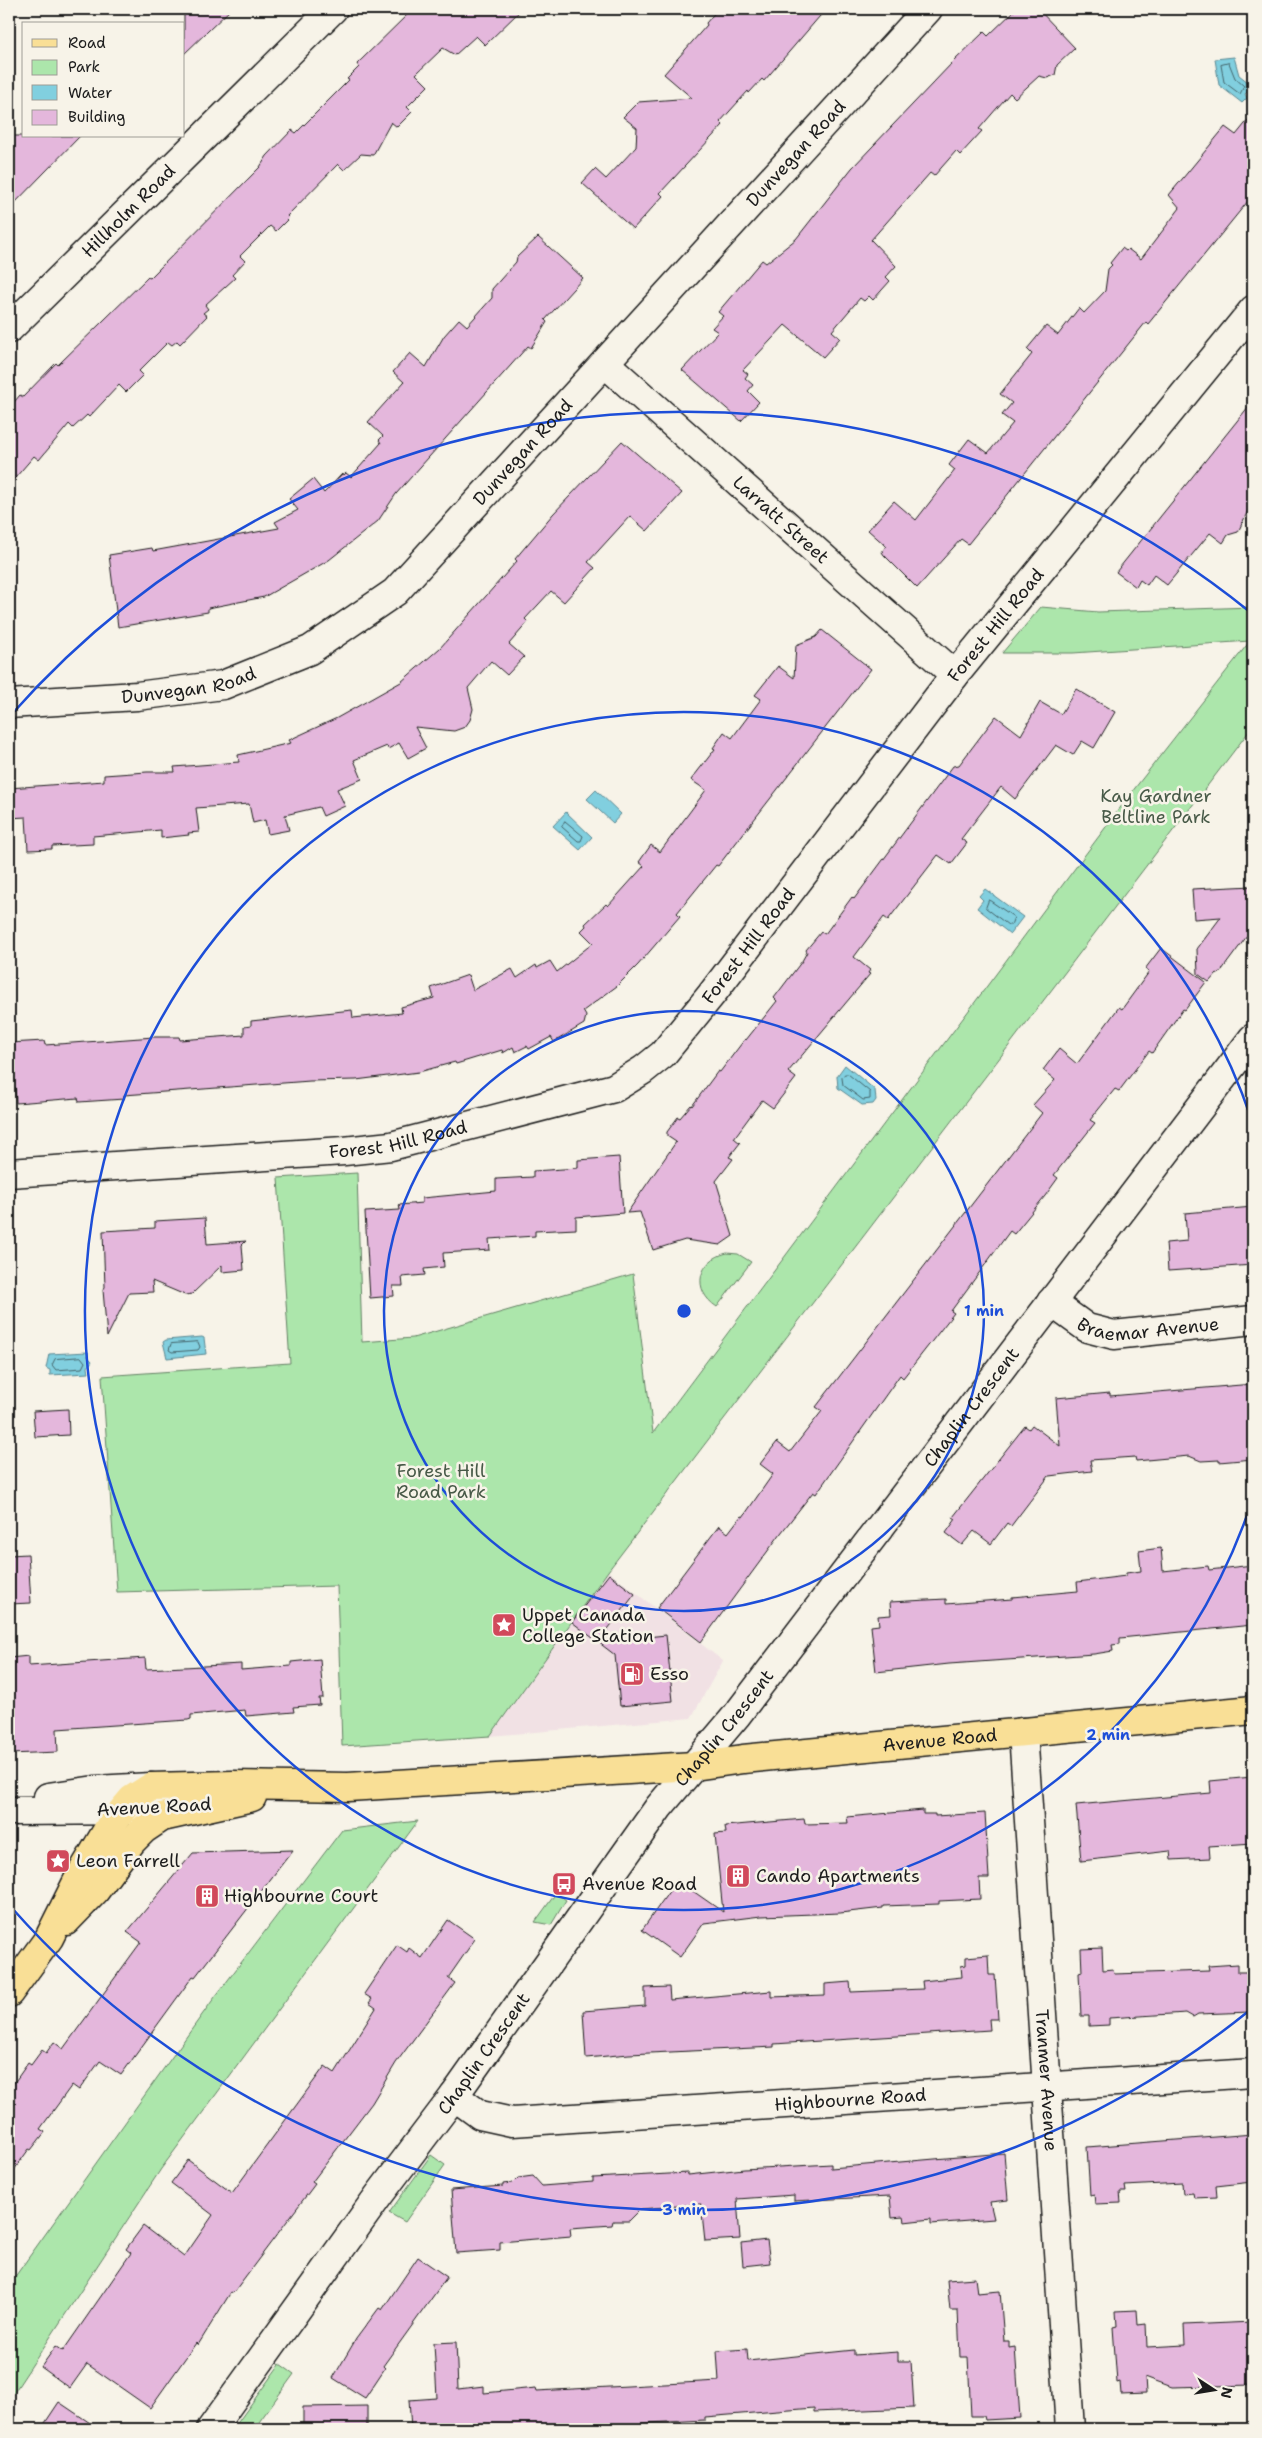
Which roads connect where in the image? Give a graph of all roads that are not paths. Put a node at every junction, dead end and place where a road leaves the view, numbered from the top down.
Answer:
1 (332, 9) edge
2 (928, 9) edge
3 (1253, 310) edge
4 (11, 323) edge
5 (606, 364) junction
6 (955, 675) junction
7 (9, 704) edge
8 (1253, 1038) edge
9 (9, 1173) edge
10 (1051, 1302) junction
11 (1253, 1320) edge
12 (1253, 1710) edge
13 (1023, 1732) junction
14 (694, 1766) junction
15 (151, 1787) junction
16 (297, 1788) junction
17 (9, 1805) edge
18 (200, 1807) junction
19 (122, 1810) junction
20 (9, 1811) edge
21 (49, 1938) junction
22 (9, 1993) edge
23 (1253, 2073) edge
24 (1047, 2086) junction
25 (454, 2096) junction
26 (211, 2429) edge
27 (1070, 2429) edge

1 - 4 street, Hillholm Road
2 - 5 street, Dunvegan Road
3 - 6 street, Forest Hill Road
5 - 6 street, Larratt Street
5 - 7 street, Dunvegan Road
6 - 9 street, Forest Hill Road
8 - 10 street, Chaplin Crescent
10 - 11 street, Braemar Avenue
10 - 14 street, Chaplin Crescent
12 - 13 main road, Avenue Road
13 - 14 main road, Avenue Road
13 - 24 street, Tranmer Avenue
14 - 16 main road, Avenue Road
14 - 25 street, Chaplin Crescent
15 - 16 main road, Avenue Road
15 - 17 street, Avenue Road
15 - 19 main road
16 - 18 main road, Avenue Road
18 - 19 street, Avenue Road
18 - 21 main road
19 - 20 street, Avenue Road
19 - 21 main road
21 - 22 main road
23 - 24 street, Highbourne Road
24 - 25 street, Highbourne Road
24 - 27 street, Tranmer Avenue
25 - 26 street, Chaplin Crescent

